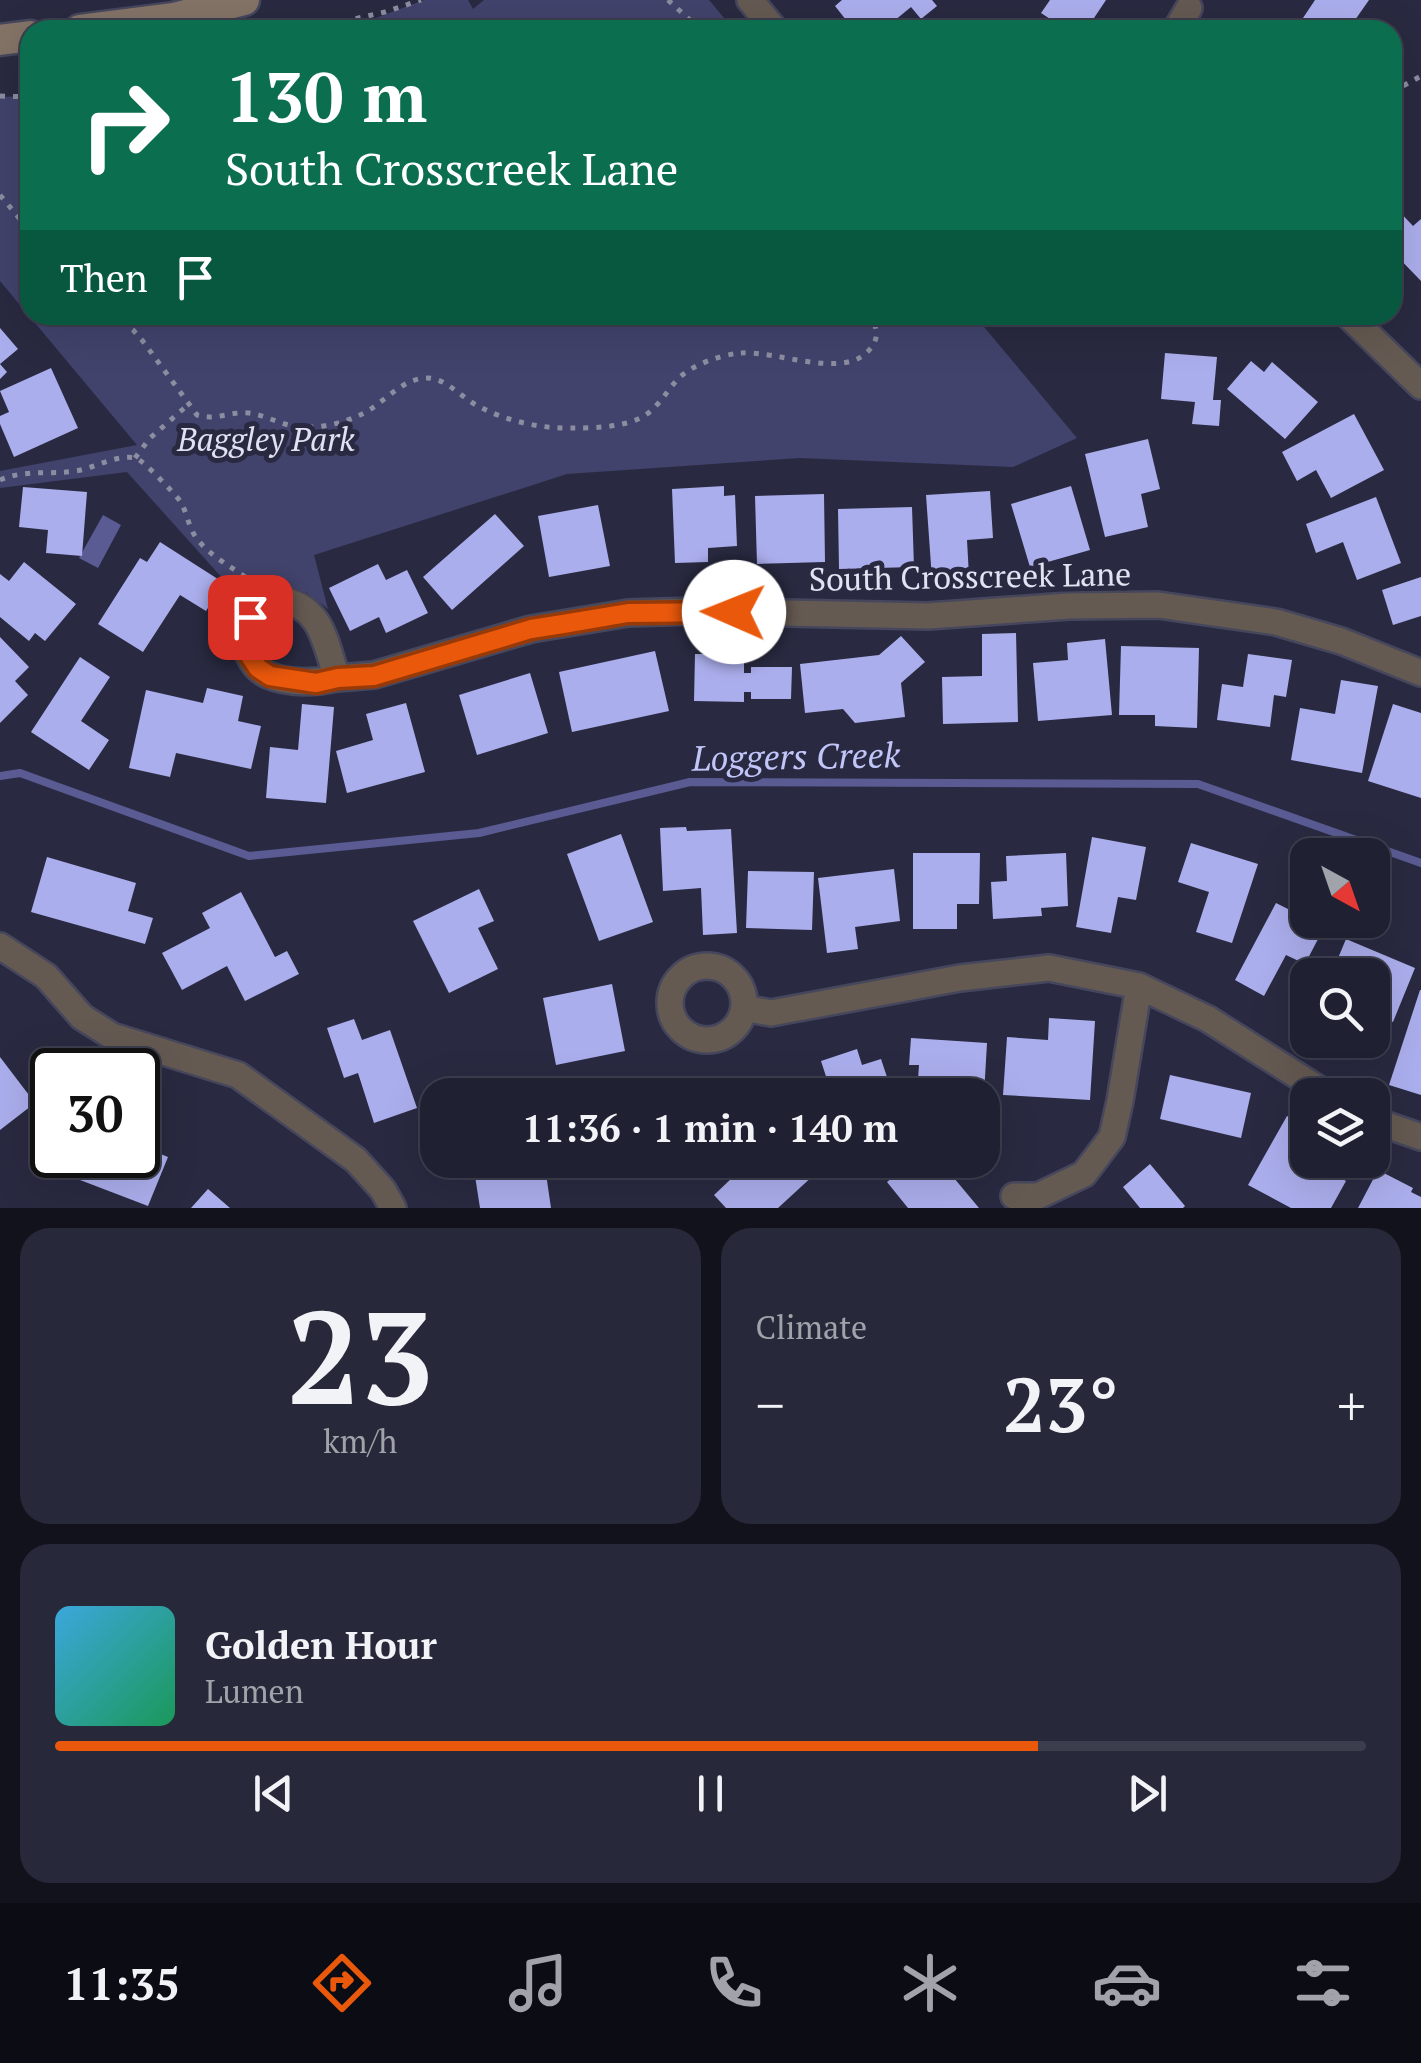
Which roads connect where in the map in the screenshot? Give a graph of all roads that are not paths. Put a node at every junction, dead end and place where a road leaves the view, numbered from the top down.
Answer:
1 (244, 0) edge
2 (158, 20) edge
3 (1358, 325) edge
4 (1421, 386) edge
5 (1421, 673) edge
6 (338, 678) junction
7 (0, 946) edge
8 (1138, 986) junction
9 (744, 1008) dead end
10 (1302, 1078) edge
11 (1390, 1126) edge
12 (1421, 1137) edge
13 (1014, 1196) dead end
14 (393, 1208) edge

1 - 2 main road
3 - 4 street
5 - 6 street, South Crosscreek Lane
6 - 6 street, South Crosscreek Lane
7 - 14 street
8 - 9 street
8 - 10 street
8 - 13 street
11 - 12 street

